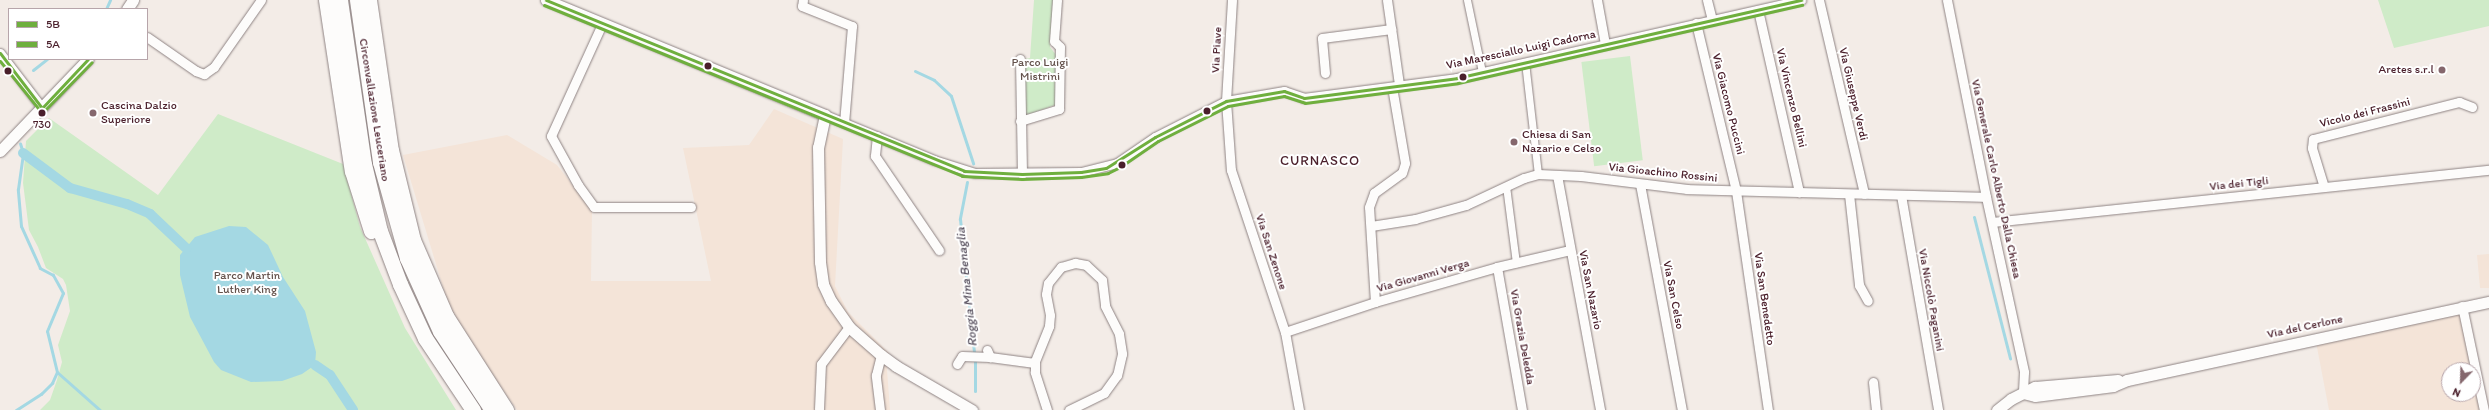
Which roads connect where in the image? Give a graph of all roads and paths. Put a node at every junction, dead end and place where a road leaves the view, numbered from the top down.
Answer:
1 (261, 0) edge
2 (326, 0) edge
3 (340, 0) edge
4 (357, 0) edge
5 (369, 0) edge
6 (546, 0) edge
7 (803, 0) edge
8 (1057, 0) edge
9 (1232, 0) edge
10 (1387, 0) edge
11 (1468, 0) edge
12 (1597, 0) edge
13 (1707, 0) edge
14 (1801, 0) edge
15 (1820, 0) edge
16 (1947, 0) edge
17 (1785, 2) edge
18 (1758, 10) junction
19 (1712, 20) junction
20 (1696, 23) junction
21 (602, 24) junction
22 (1391, 29) junction
23 (148, 38) edge
24 (1605, 44) junction
25 (0, 53) edge
26 (1020, 59) dead end
27 (87, 60) edge
28 (1525, 62) junction
29 (1482, 72) junction
30 (1325, 73) dead end
31 (1395, 85) junction
32 (1226, 100) junction
33 (2472, 107) dead end
34 (42, 108) junction
35 (825, 115) junction
36 (1020, 121) junction
37 (844, 123) junction
38 (877, 136) junction
39 (0, 151) edge
40 (2489, 170) edge
41 (1022, 174) junction
42 (1538, 174) junction
43 (1557, 175) junction
44 (1640, 184) junction
45 (1506, 186) junction
46 (2324, 187) junction
47 (1736, 191) junction
48 (1800, 192) junction
49 (1849, 194) junction
50 (1864, 194) junction
51 (1901, 195) junction
52 (1986, 197) junction
53 (691, 207) dead end
54 (1992, 222) junction
55 (1370, 226) junction
56 (939, 250) dead end
57 (1570, 250) junction
58 (1516, 262) junction
59 (1497, 267) junction
60 (1868, 301) dead end
61 (1375, 302) junction
62 (2489, 302) edge
63 (2462, 306) junction
64 (849, 327) junction
65 (1285, 332) junction
66 (425, 338) junction
67 (882, 355) junction
68 (1035, 363) junction
69 (957, 364) dead end
70 (1873, 382) dead end
71 (2023, 393) junction
72 (819, 409) dead end
73 (473, 410) edge
74 (492, 410) edge
75 (506, 410) edge
76 (880, 410) edge
77 (972, 410) edge
78 (1047, 410) edge
79 (1070, 410) edge
80 (1299, 410) edge
81 (1522, 410) edge
82 (1600, 410) edge
83 (1682, 410) edge
84 (1768, 410) edge
85 (1876, 410) edge
86 (1938, 410) edge
87 (2000, 410) edge
88 (2484, 410) edge

1 - 23 street
2 - 66 highway
3 - 66 highway, Circonvallazione Leuceriano
4 - 74 highway, Circonvallazione Leuceriano
5 - 75 highway
6 - 21 street
7 - 37 street
8 - 36 street
9 - 32 street, Via Piave
10 - 22 street
11 - 29 street
12 - 24 street
13 - 19 street
14 - 17 street, Via Maresciallo Luigi Cadorna
15 - 50 street, Via Giuseppe Verdi
16 - 52 street, Via Generale Carlo Alberto Dalla Chiesa
17 - 18 street, Via Maresciallo Luigi Cadorna
18 - 19 street, Via Maresciallo Luigi Cadorna
18 - 48 street, Via Vincenzo Bellini
19 - 20 street, Via Maresciallo Luigi Cadorna
20 - 24 street, Via Maresciallo Luigi Cadorna
20 - 47 street, Via Giacomo Puccini
21 - 35 street
21 - 53 street
22 - 30 street
22 - 31 street
24 - 28 street, Via Maresciallo Luigi Cadorna
25 - 34 street
26 - 36 street
27 - 34 street
28 - 29 street, Via Maresciallo Luigi Cadorna
28 - 42 street
29 - 31 street, Via Maresciallo Luigi Cadorna
31 - 32 street, Via Maresciallo Luigi Cadorna
31 - 55 street
32 - 41 street, Via Maresciallo Luigi Cadorna
32 - 65 street, Via San Zenone
33 - 46 street, Vicolo dei Frassini
34 - 39 street
35 - 37 street, Via Maresciallo Luigi Cadorna
35 - 64 street
36 - 41 street
37 - 38 street, Via Maresciallo Luigi Cadorna
38 - 41 street, Via Maresciallo Luigi Cadorna
38 - 56 street
40 - 46 street, Via dei Tigli
42 - 43 street, Via Gioachino Rossini
42 - 45 street, Via Gioachino Rossini
43 - 44 street, Via Gioachino Rossini
43 - 57 street, Via San Nazario
44 - 47 street, Via Gioachino Rossini
44 - 83 street, Via San Celso
45 - 55 street, Via Gioachino Rossini
45 - 58 street
46 - 54 street, Via dei Tigli
47 - 48 street, Via Gioachino Rossini
47 - 84 street, Via San Benedetto
48 - 49 street, Via Gioachino Rossini
49 - 50 street, Via Gioachino Rossini
49 - 60 street
50 - 51 street, Via Gioachino Rossini
51 - 52 street, Via Gioachino Rossini
51 - 86 street, Via Niccolò Paganini
52 - 54 street, Via Generale Carlo Alberto Dalla Chiesa
54 - 71 street, Via Generale Carlo Alberto Dalla Chiesa
55 - 61 street
57 - 58 street, Via Giovanni Verga
57 - 82 street, Via San Nazario
58 - 59 street, Via Giovanni Verga
59 - 61 street, Via Giovanni Verga
59 - 81 street, Via Grazia Deledda
61 - 65 street, Via Giovanni Verga
62 - 63 street, Via del Cerlone
63 - 71 street, Via del Cerlone
63 - 88 street
64 - 67 street
64 - 72 street
65 - 80 street, Via San Zenone
66 - 73 highway, Circonvallazione Leuceriano
67 - 76 street
67 - 77 street
68 - 69 street
68 - 78 street
68 - 79 street
70 - 85 street
71 - 87 street

